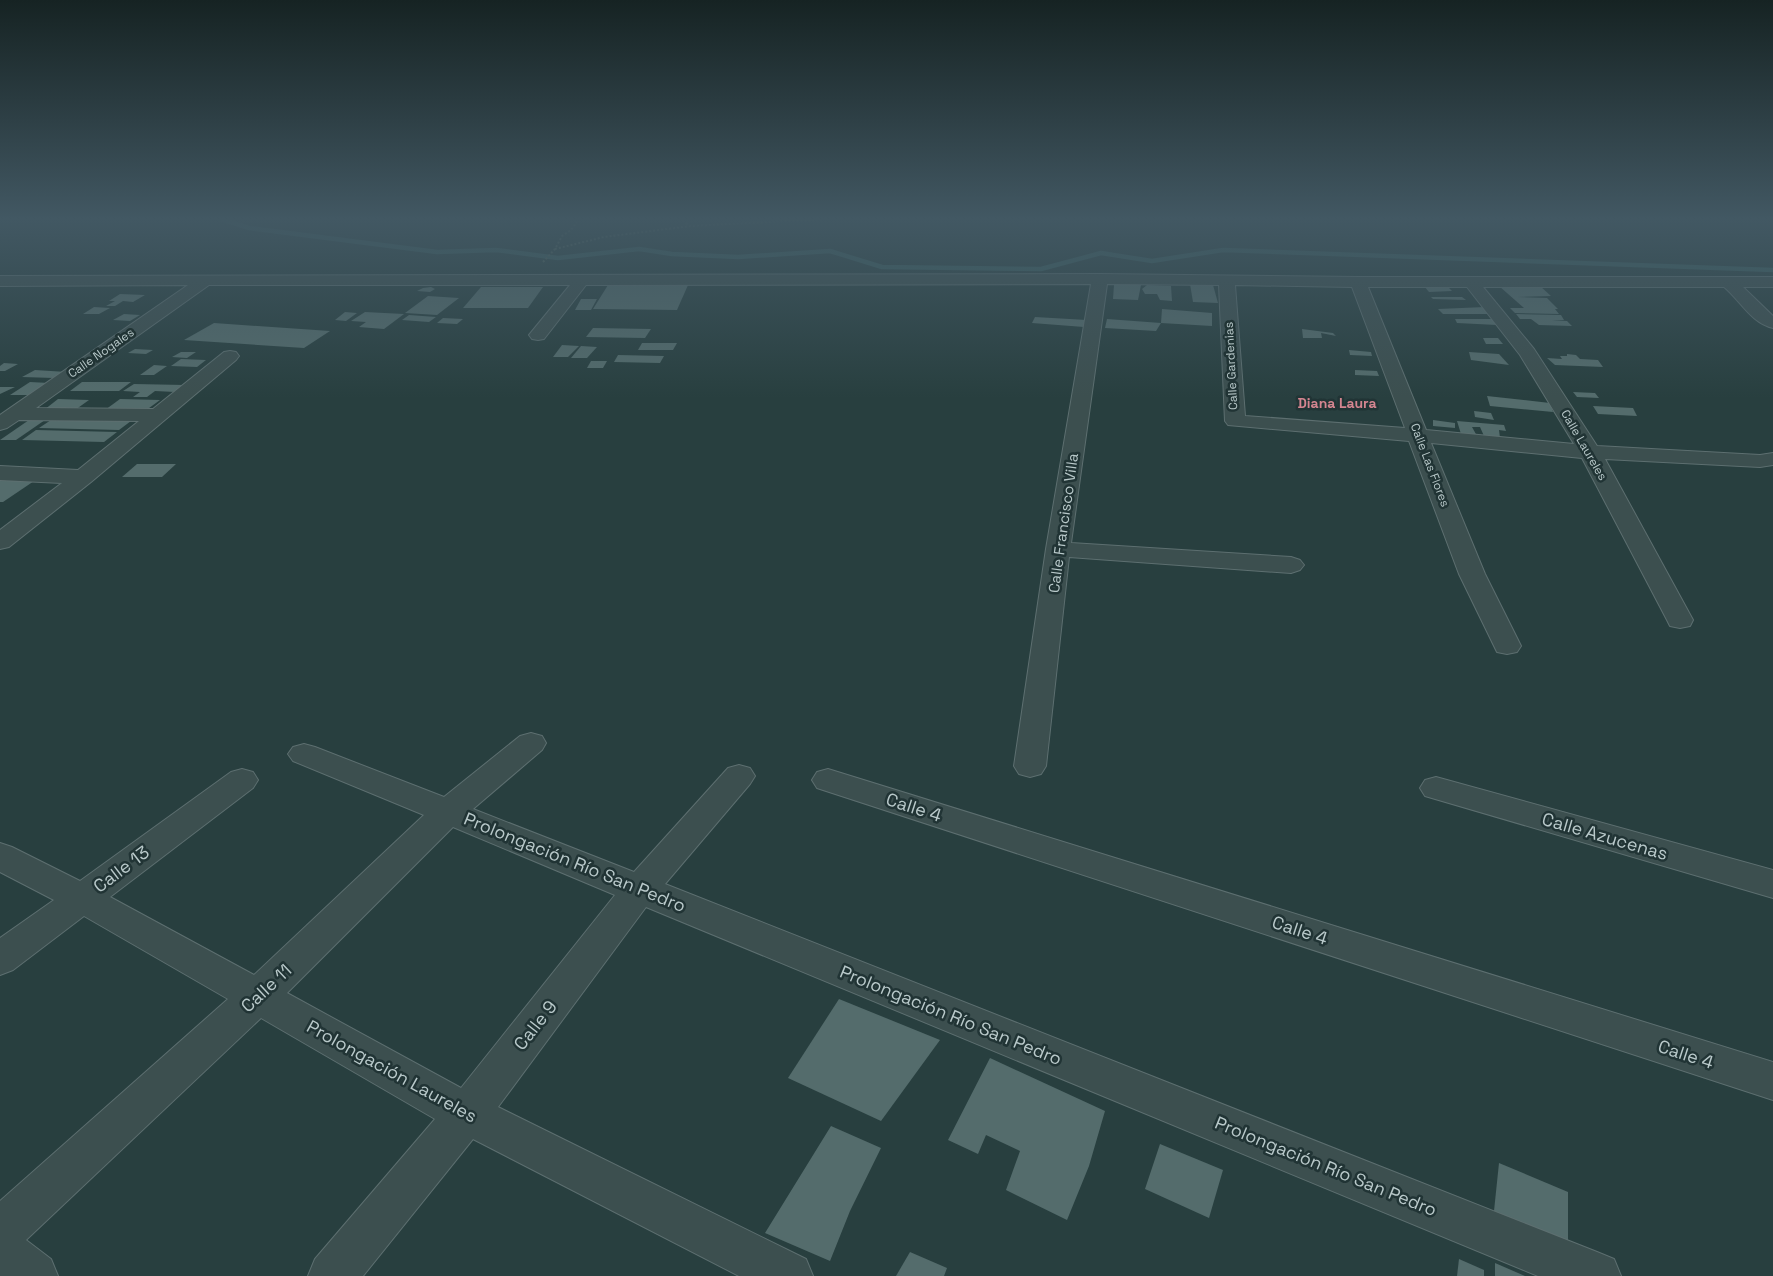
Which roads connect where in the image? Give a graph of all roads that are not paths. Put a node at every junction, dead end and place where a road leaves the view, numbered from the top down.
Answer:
1 (1100, 280) junction
2 (1227, 281) junction
3 (1727, 281) junction
4 (0, 282) edge
5 (203, 282) junction
6 (580, 282) junction
7 (1358, 282) junction
8 (1470, 282) junction
9 (1773, 282) edge
10 (1773, 322) edge
11 (538, 334) dead end
12 (230, 356) dead end
13 (156, 415) junction
14 (7, 419) edge
15 (1418, 435) junction
16 (1590, 452) junction
17 (1773, 459) edge
18 (0, 473) edge
19 (83, 477) junction
20 (0, 542) edge
21 (1058, 549) junction
22 (1291, 565) dead end
23 (1680, 620) dead end
24 (1506, 646) dead end
25 (531, 743) dead end
26 (304, 754) dead end
27 (1030, 766) dead end
28 (739, 776) dead end
29 (242, 780) dead end
30 (828, 780) dead end
31 (1436, 788) dead end
32 (450, 811) junction
33 (0, 856) edge
34 (1773, 884) edge
35 (640, 889) junction
36 (82, 898) junction
37 (0, 959) edge
38 (258, 996) junction
39 (1773, 1081) edge
40 (467, 1114) junction
41 (0, 1232) edge
42 (0, 1251) edge
43 (34, 1276) edge
44 (332, 1276) edge
45 (789, 1276) edge
46 (1597, 1276) edge

1 - 2 street
1 - 6 street
1 - 21 street, Calle Francisco Villa
2 - 7 street
2 - 15 street, Calle Gardenias
3 - 8 street
3 - 9 street
3 - 10 street
4 - 5 street
5 - 6 street
5 - 14 street, Calle Nogales
6 - 11 street
7 - 8 street
7 - 15 street, Calle Las Flores
8 - 16 street, Calle Laureles
12 - 13 street
13 - 14 street
13 - 19 street
15 - 16 street
15 - 24 street, Calle Las Flores
16 - 17 street
16 - 23 street, Calle Laureles
18 - 19 street
19 - 20 street
21 - 22 street
21 - 27 street, Calle Francisco Villa
25 - 32 street, Calle 11
26 - 32 street, Prolongación Río San Pedro
28 - 35 street, Calle 9
29 - 36 street, Calle 13
30 - 39 street, Calle 4
31 - 34 street, Calle Azucenas
32 - 35 street, Prolongación Río San Pedro
32 - 38 street, Calle 11
33 - 36 street, Prolongación Laureles
35 - 40 street, Calle 9
35 - 46 street, Prolongación Río San Pedro
36 - 37 street, Calle 13
36 - 38 street, Prolongación Laureles
38 - 40 street, Prolongación Laureles
38 - 41 street, Calle 11
40 - 44 street, Calle 9
40 - 45 street, Prolongación Laureles
42 - 43 street

